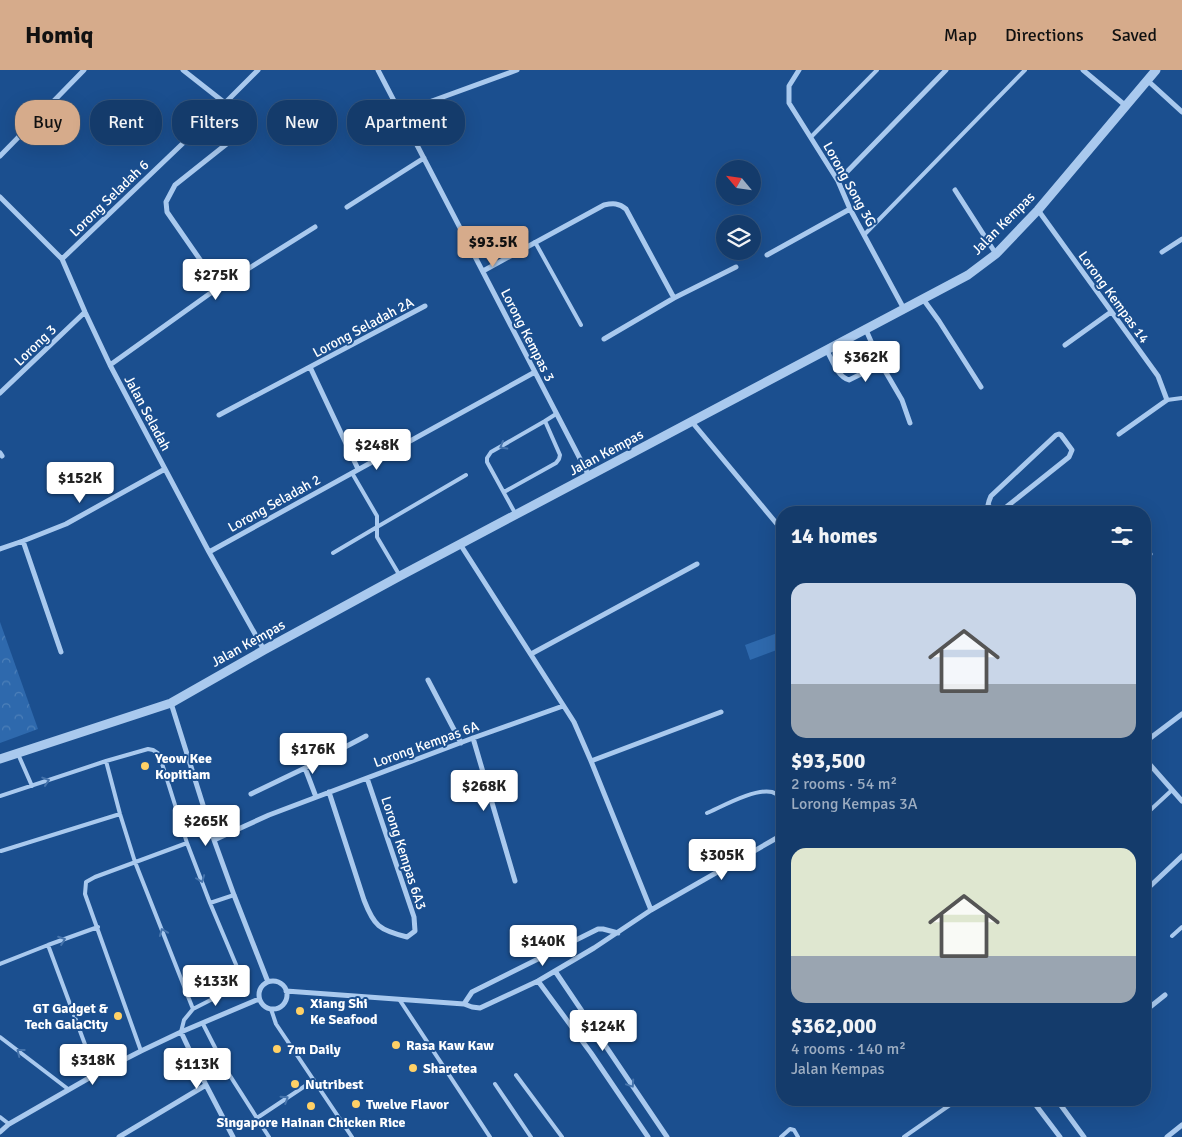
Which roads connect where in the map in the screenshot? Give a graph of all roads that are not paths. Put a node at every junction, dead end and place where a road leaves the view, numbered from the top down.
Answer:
1 (84, 70) edge
2 (184, 70) edge
3 (258, 70) edge
4 (378, 70) edge
5 (517, 70) edge
6 (799, 70) edge
7 (877, 70) edge
8 (946, 70) edge
9 (1026, 70) edge
10 (1083, 70) edge
11 (1156, 70) edge
12 (1147, 80) junction
13 (220, 100) edge
14 (229, 100) edge
15 (393, 100) edge
16 (435, 100) edge
17 (1126, 106) junction
18 (1182, 112) edge
19 (811, 137) junction
20 (182, 145) edge
21 (225, 145) edge
22 (417, 145) edge
23 (0, 156) edge
24 (424, 158) junction
25 (838, 180) junction
26 (955, 190) dead end
27 (0, 197) edge
28 (346, 207) dead end
29 (850, 209) junction
30 (1038, 210) junction
31 (315, 227) dead end
32 (864, 235) junction
33 (1182, 240) edge
34 (535, 242) junction
35 (1162, 252) dead end
36 (768, 254) dead end
37 (996, 254) junction
38 (62, 259) junction
39 (736, 267) dead end
40 (482, 271) junction
41 (218, 287) junction
42 (674, 298) junction
43 (923, 299) junction
44 (425, 306) dead end
45 (904, 309) junction
46 (85, 312) junction
47 (1111, 312) junction
48 (580, 325) dead end
49 (866, 330) junction
50 (604, 339) dead end
51 (1065, 345) dead end
52 (827, 350) junction
53 (881, 364) junction
54 (110, 365) junction
55 (310, 367) junction
56 (535, 372) junction
57 (981, 387) dead end
58 (0, 393) edge
59 (1182, 398) edge
60 (1167, 400) junction
61 (556, 414) junction
62 (219, 415) dead end
63 (545, 421) junction
64 (692, 422) junction
65 (910, 423) dead end
66 (1119, 434) dead end
67 (165, 468) junction
68 (358, 470) junction
69 (352, 473) junction
70 (466, 475) dead end
71 (590, 476) junction
72 (504, 492) junction
73 (989, 506) edge
74 (1008, 506) edge
75 (516, 515) junction
76 (776, 523) edge
77 (378, 527) junction
78 (23, 541) junction
79 (460, 544) junction
80 (0, 549) edge
81 (209, 552) junction
82 (333, 553) dead end
83 (697, 564) dead end
84 (400, 576) junction
85 (264, 650) junction
86 (61, 652) dead end
87 (530, 654) junction
88 (428, 680) dead end
89 (171, 703) junction
90 (563, 706) junction
91 (721, 712) dead end
92 (1182, 714) edge
93 (366, 736) dead end
94 (1151, 737) edge
95 (473, 738) junction
96 (460, 743) junction
97 (18, 754) junction
98 (0, 760) edge
99 (106, 761) junction
100 (591, 761) junction
101 (1151, 767) edge
102 (304, 768) junction
103 (367, 778) junction
104 (32, 786) junction
105 (1172, 790) junction
106 (329, 792) junction
107 (251, 794) dead end
108 (776, 794) edge
109 (0, 796) edge
110 (316, 797) junction
111 (1182, 801) edge
112 (1151, 809) edge
113 (707, 813) dead end
114 (120, 814) junction
115 (776, 838) edge
116 (214, 840) junction
117 (187, 843) junction
118 (0, 850) edge
119 (1182, 856) edge
120 (135, 862) junction
121 (515, 881) dead end
122 (1151, 884) edge
123 (234, 895) junction
124 (210, 903) junction
125 (651, 910) junction
126 (98, 927) junction
127 (1182, 927) edge
128 (618, 933) junction
129 (1172, 936) dead end
130 (48, 945) junction
131 (0, 964) edge
132 (556, 970) junction
133 (538, 981) junction
134 (268, 982) junction
135 (286, 991) junction
136 (1165, 995) dead end
137 (398, 998) junction
138 (259, 999) junction
139 (464, 1004) junction
140 (1151, 1006) edge
141 (194, 1009) junction
142 (271, 1009) junction
143 (202, 1024) junction
144 (180, 1032) junction
145 (0, 1037) edge
146 (141, 1051) junction
147 (96, 1074) junction
148 (516, 1075) dead end
149 (314, 1080) junction
150 (496, 1084) dead end
151 (206, 1085) junction
152 (68, 1089) junction
153 (948, 1106) edge
154 (1037, 1106) edge
155 (1061, 1106) edge
156 (0, 1117) edge
157 (257, 1118) junction
158 (9, 1124) junction
159 (1182, 1125) edge
160 (0, 1132) edge
161 (119, 1137) edge
162 (233, 1137) edge
163 (269, 1137) edge
164 (352, 1137) edge
165 (490, 1137) edge
166 (531, 1137) edge
167 (562, 1137) edge
168 (648, 1137) edge
169 (667, 1137) edge
170 (781, 1137) edge
171 (798, 1137) edge
172 (904, 1137) edge
173 (1060, 1137) edge
174 (1084, 1137) edge
175 (1167, 1137) edge

1 - 23 street
2 - 13 street
3 - 14 street, Lorong Seladah 6
4 - 15 street, Lorong Kempas 3
5 - 16 street
6 - 19 street, Lorong Song 3G
7 - 19 lane
8 - 25 street
9 - 32 lane
10 - 17 street
11 - 12 street, Jalan Kempas
12 - 17 street, Jalan Kempas
12 - 18 street
17 - 30 street, Jalan Kempas
19 - 25 street, Lorong Song 3G
20 - 38 street, Lorong Seladah 6
21 - 41 street
22 - 24 street, Lorong Kempas 3
24 - 28 street
24 - 40 street, Lorong Kempas 3
25 - 29 street, Lorong Song 3G
26 - 37 street
27 - 38 street, Jalan Seladah
29 - 32 street, Lorong Song 3G
29 - 36 street
30 - 37 street, Jalan Kempas
30 - 47 street, Lorong Kempas 14
31 - 41 street
32 - 45 street, Lorong Song 3G
33 - 35 street
34 - 40 street
34 - 42 street
34 - 48 lane
37 - 43 street, Jalan Kempas
38 - 46 street, Jalan Seladah
39 - 42 street
40 - 56 street, Lorong Kempas 3
41 - 54 street
42 - 50 street
43 - 45 street, Jalan Kempas
43 - 57 street
44 - 55 street, Lorong Seladah 2A
45 - 49 street, Jalan Kempas
46 - 54 street, Jalan Seladah
46 - 58 street, Lorong 3
47 - 51 street
47 - 60 street, Lorong Kempas 14
49 - 52 street, Jalan Kempas
49 - 53 street
52 - 53 street
52 - 64 street, Jalan Kempas
53 - 65 street
54 - 67 street, Jalan Seladah
55 - 62 street, Lorong Seladah 2A
55 - 68 street, Lorong Seladah 2A
56 - 61 street, Lorong Kempas 3
56 - 68 street, Lorong Seladah 2
59 - 60 lane
60 - 66 street
61 - 63 lane
61 - 71 street, Lorong Kempas 3
63 - 72 lane
63 -> 72 lane
64 - 71 street, Jalan Kempas
64 - 76 street
67 - 78 street
67 - 81 street, Jalan Seladah
68 - 69 street, Lorong Seladah 2
69 - 77 lane
69 - 81 street, Lorong Seladah 2
70 - 77 lane
71 - 75 street, Jalan Kempas
72 - 75 lane
73 - 74 street
75 - 79 street, Jalan Kempas
77 - 82 lane
77 - 84 lane
78 - 80 street
78 - 86 street
79 - 84 street, Jalan Kempas
79 - 87 street
81 - 85 street, Jalan Seladah
83 - 87 street
84 - 85 street, Jalan Kempas
85 - 89 street, Jalan Kempas
87 - 90 street
88 - 96 street
89 - 97 street, Jalan Kempas
89 - 116 street
90 - 95 street, Lorong Kempas 6A
90 - 100 street
91 - 100 street
92 - 94 street
93 - 102 street
95 - 96 street, Lorong Kempas 6A
95 - 121 street
96 - 103 street, Lorong Kempas 6A
97 - 98 street, Jalan Kempas
97 - 104 lane
104 -> 99 lane
99 - 114 lane
99 - 117 lane
100 - 125 street
101 - 105 street
102 - 107 street
102 - 110 street
103 - 106 street, Lorong Kempas 6A
103 - 106 street, Lorong Kempas 6A3
104 - 109 lane
105 - 111 street
105 - 112 lane
106 - 110 street, Lorong Kempas 6A
108 - 113 lane
110 - 116 street, Lorong Kempas 6A
114 - 118 lane
114 - 120 lane
115 - 125 street
116 - 123 street
117 - 120 lane
117 -> 124 lane
119 - 122 street
120 - 126 lane
141 -> 120 lane
123 - 124 lane
123 - 134 street
124 - 141 lane
125 - 128 street
130 -> 126 lane
126 - 146 lane
127 - 129 lane
128 - 132 street
128 - 139 street
130 - 131 lane
130 - 147 lane
132 - 133 street
132 -> 169 street
133 - 139 street
133 - 168 street
134 - 135 street
134 - 138 street
135 - 137 street
135 - 142 street
136 - 140 street
137 - 139 street
137 - 165 lane
138 - 142 street
138 - 143 street
141 - 144 lane
142 - 149 lane
143 - 144 street
143 - 157 lane
144 - 146 street
144 - 151 street
152 -> 145 lane
146 - 147 street
147 - 152 street
148 - 167 lane
157 -> 149 lane
149 - 164 lane
150 - 166 lane
151 - 161 street
151 - 162 street
152 - 158 street
153 - 172 lane
154 - 173 street
155 - 174 street
156 - 158 lane
157 - 163 lane
158 - 160 street
159 - 175 street
170 - 171 lane

